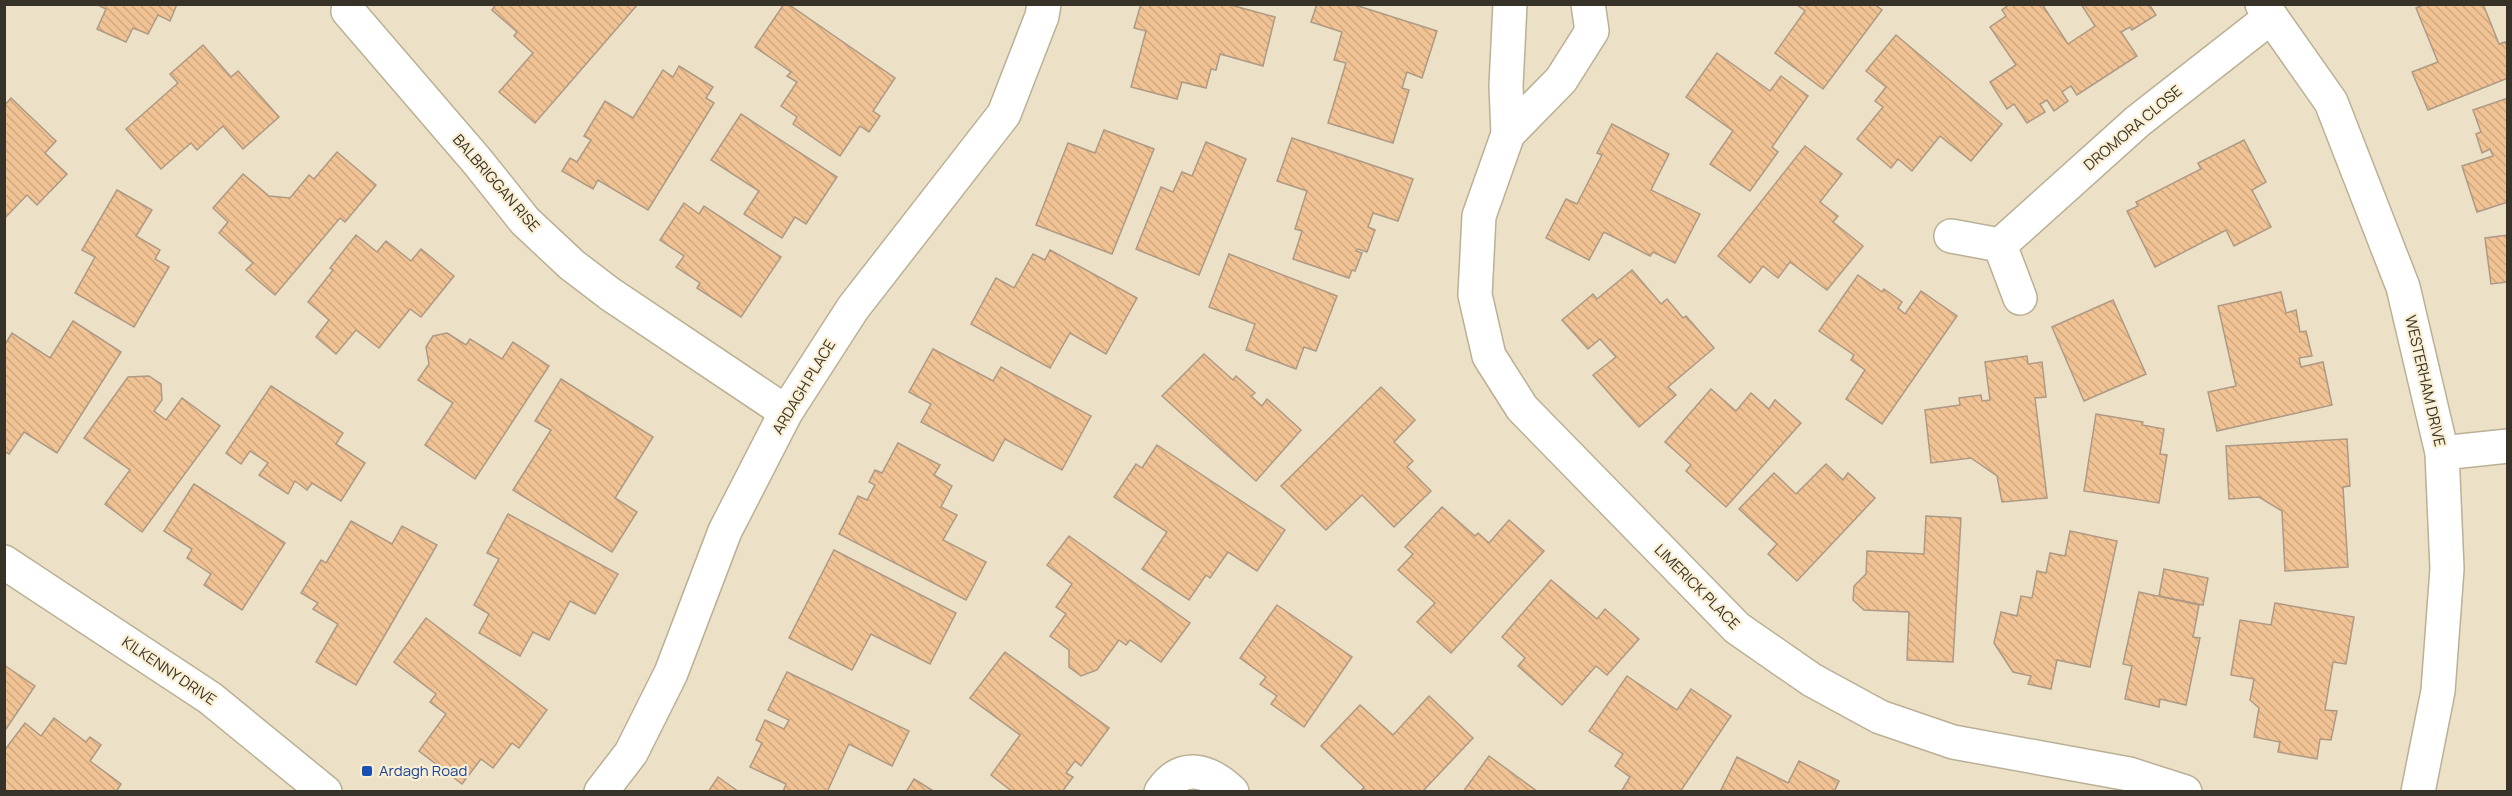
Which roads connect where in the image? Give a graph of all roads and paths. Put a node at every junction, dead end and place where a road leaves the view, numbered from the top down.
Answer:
1 (1044, 4) edge
2 (1510, 4) edge
3 (1588, 4) edge
4 (348, 11) dead end
5 (2266, 11) edge
6 (1508, 134) junction
7 (1951, 236) dead end
8 (2000, 245) junction
9 (2020, 298) dead end
10 (786, 412) junction
11 (2508, 446) edge
12 (2442, 453) junction
13 (4, 562) edge
14 (325, 792) edge
15 (601, 792) edge
16 (1161, 792) edge
17 (1232, 792) edge
18 (2185, 792) edge
19 (2418, 792) edge

1 - 10 street, ARDAGH PLACE
2 - 6 street, LIMERICK PLACE
3 - 6 street, LIMERICK PLACE
4 - 10 street, BALBRIGGAN RISE
5 - 8 street, DROMORA CLOSE
5 - 12 street, WESTERHAM DRIVE
6 - 18 street, LIMERICK PLACE
7 - 8 street
8 - 9 street
10 - 15 street, ARDAGH PLACE
11 - 12 street
12 - 19 street, WESTERHAM DRIVE
13 - 14 street, KILKENNY DRIVE
16 - 17 street

